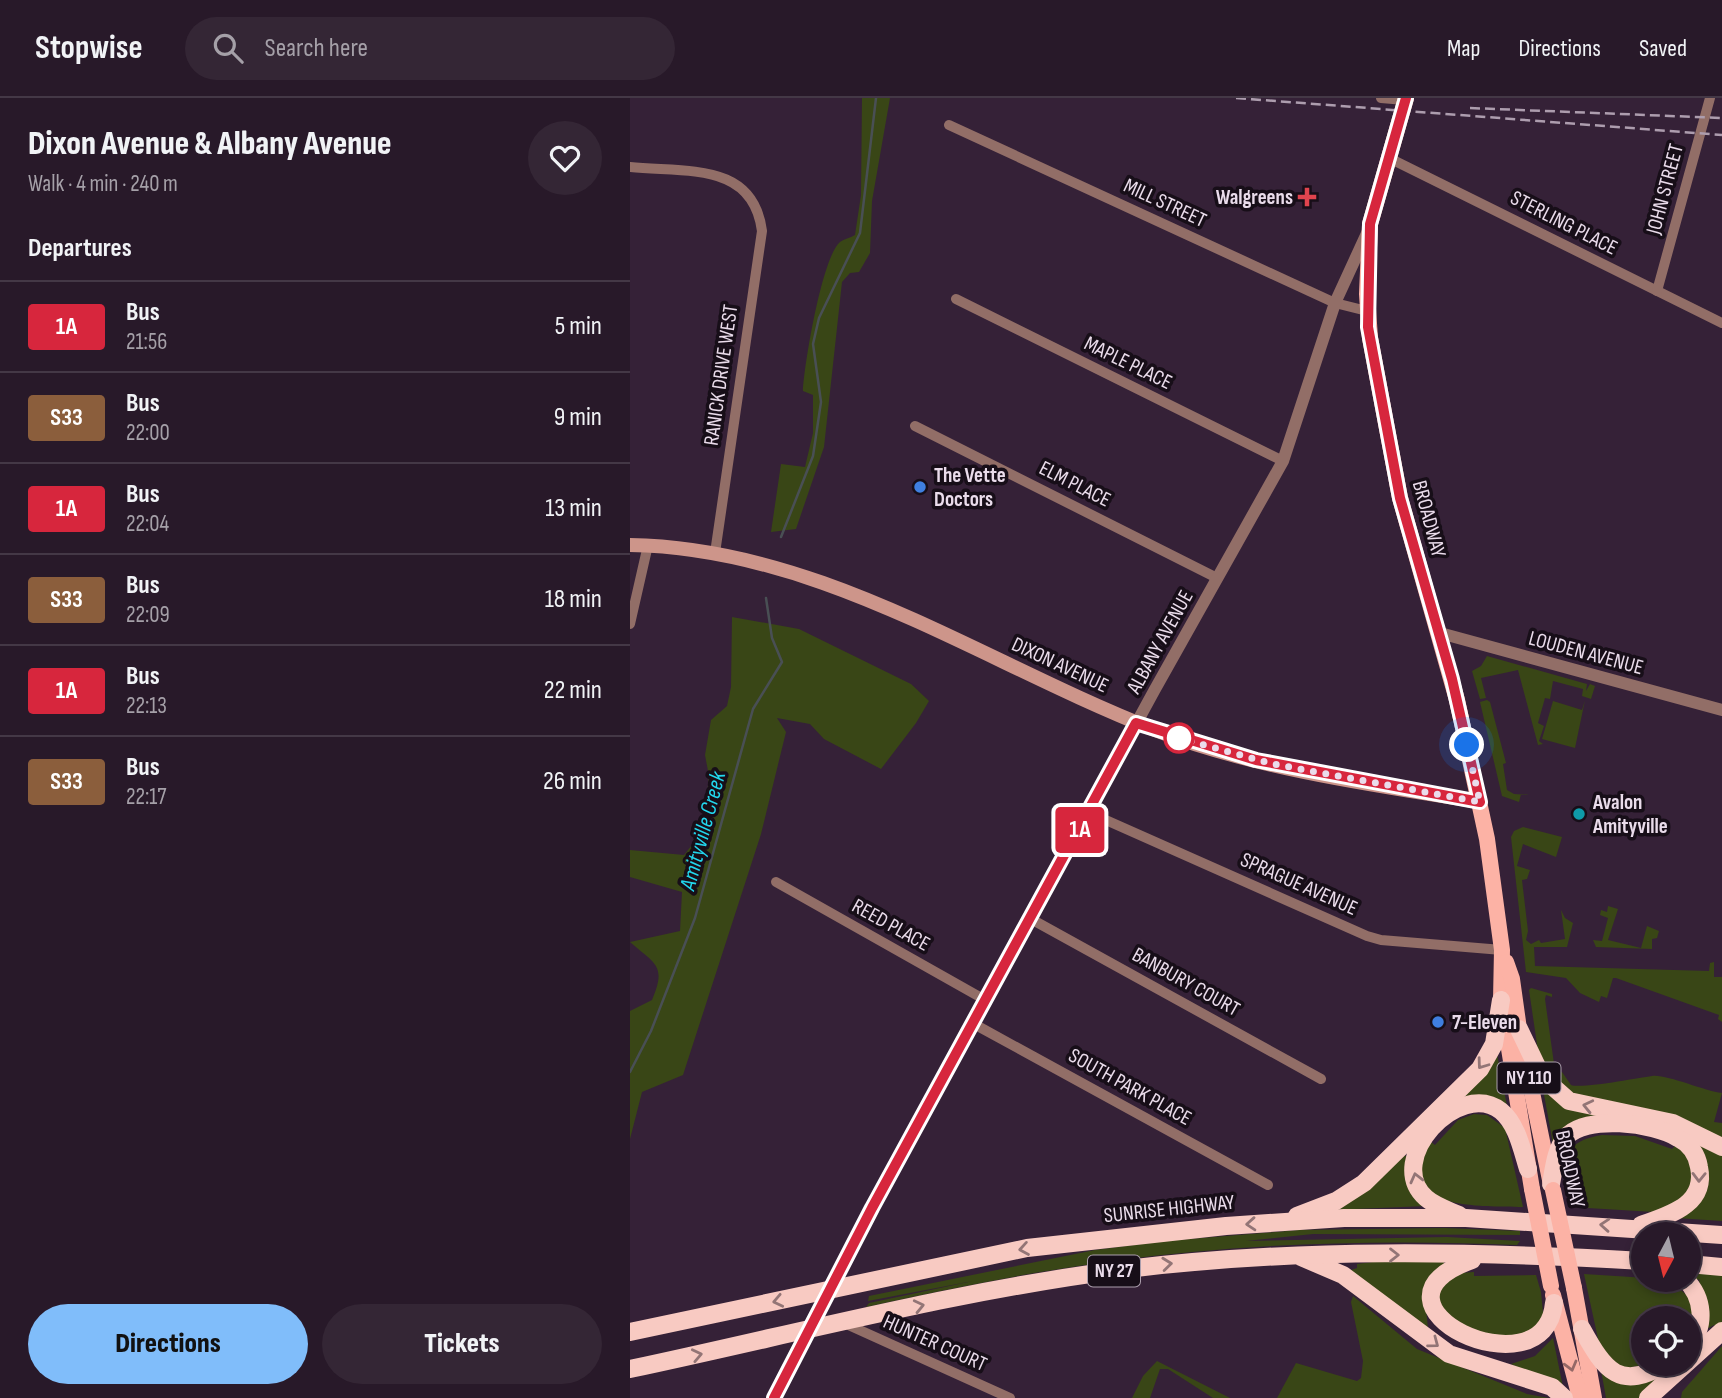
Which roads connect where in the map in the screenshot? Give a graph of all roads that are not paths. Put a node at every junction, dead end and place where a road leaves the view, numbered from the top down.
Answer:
1 (1381, 98) edge
2 (1710, 98) edge
3 (1405, 99) edge
4 (949, 125) dead end
5 (1389, 158) junction
6 (630, 167) edge
7 (1370, 224) junction
8 (1657, 291) junction
9 (956, 299) dead end
10 (1335, 303) junction
11 (1367, 311) junction
12 (1722, 323) edge
13 (915, 426) dead end
14 (1283, 461) junction
15 (630, 544) edge
16 (648, 545) junction
17 (715, 553) junction
18 (1217, 578) junction
19 (630, 624) edge
20 (1440, 633) junction
21 (1722, 710) edge
22 (1136, 723) junction
23 (1480, 802) junction
24 (1090, 813) junction
25 (776, 882) dead end
26 (1031, 919) junction
27 (1502, 950) junction
28 (1501, 1000) junction
29 (987, 1001) junction
30 (974, 1024) junction
31 (1519, 1029) junction
32 (1321, 1079) dead end
33 (1722, 1147) edge
34 (1528, 1169) junction
35 (1268, 1185) dead end
36 (1552, 1187) junction
37 (1466, 1218) junction
38 (1282, 1222) junction
39 (1646, 1222) edge
40 (1631, 1227) edge
41 (1701, 1233) edge
42 (1722, 1235) edge
43 (1294, 1254) junction
44 (1486, 1255) junction
45 (1631, 1261) edge
46 (1701, 1265) edge
47 (1722, 1267) edge
48 (828, 1291) junction
49 (1553, 1295) junction
50 (844, 1323) junction
51 (1582, 1329) junction
52 (808, 1331) junction
53 (1722, 1331) edge
54 (630, 1332) edge
55 (630, 1369) edge
56 (1643, 1376) edge
57 (774, 1398) edge
58 (1010, 1398) edge
59 (1564, 1398) edge
60 (1580, 1398) edge
61 (1594, 1398) edge
62 (1648, 1398) edge

1 - 3 street
2 - 8 street, JOHN STREET
3 - 5 main road, BROADWAY / NY 110
4 - 10 street, MILL STREET
5 - 7 main road, BROADWAY / NY 110
5 - 8 street, STERLING PLACE
6 - 17 street, RANICK DRIVE WEST
7 - 10 street, ALBANY AVENUE
7 - 11 main road, BROADWAY / NY 110
8 - 12 street, STERLING PLACE
9 - 14 street, MAPLE PLACE
10 - 11 street, MILL STREET
10 - 14 street, ALBANY AVENUE
11 - 20 main road, BROADWAY / NY 110
13 - 18 street, ELM PLACE
14 - 18 street, ALBANY AVENUE
15 - 16 main road, DIXON AVENUE
16 - 17 main road, DIXON AVENUE
16 - 19 street
17 - 22 main road, DIXON AVENUE
18 - 22 street, ALBANY AVENUE
20 - 21 street, LOUDEN AVENUE
20 - 23 main road, BROADWAY / NY 110
22 - 23 main road, DIXON AVENUE
22 - 24 street, ALBANY AVENUE
23 - 27 main road, BROADWAY / NY 110
24 - 26 street, ALBANY AVENUE
24 - 27 street, SPRAGUE AVENUE
25 - 29 street, REED PLACE
26 - 29 street, ALBANY AVENUE
26 - 32 street, BANBURY COURT
27 - 28 main road, BROADWAY / NY 110
27 - 31 main road, BROADWAY / NY 110
28 - 34 main road, BROADWAY / NY 110
28 -> 38 highway
29 - 30 street, ALBANY AVENUE
30 - 35 street, SOUTH PARK PLACE
30 - 48 street, ALBANY AVENUE
33 -> 31 highway
31 - 36 main road, BROADWAY / NY 110
37 -> 34 highway
34 - 49 main road, BROADWAY / NY 110, bridge
36 -> 39 highway
36 - 51 main road, BROADWAY / NY 110, bridge
37 - 38 highway, SUNRISE HIGHWAY / NY 27
40 -> 37 highway, SUNRISE HIGHWAY / NY 27
38 -> 48 highway, SUNRISE HIGHWAY / NY 27
41 - 42 highway, SUNRISE HIGHWAY / NY 27
43 -> 44 highway, NY 27
50 -> 43 highway, NY 27
43 -> 59 highway
44 - 45 highway, NY 27
44 - 49 highway
46 - 47 highway
48 - 52 street, ALBANY AVENUE
48 -> 54 highway, SUNRISE HIGHWAY / NY 27
49 -> 60 main road, BROADWAY / NY 110
50 - 52 highway, NY 27
50 - 58 street, HUNTER COURT
51 - 56 highway
51 - 61 main road, BROADWAY / NY 110
55 -> 52 highway, NY 27
52 - 57 street, ALBANY AVENUE
53 - 62 highway

